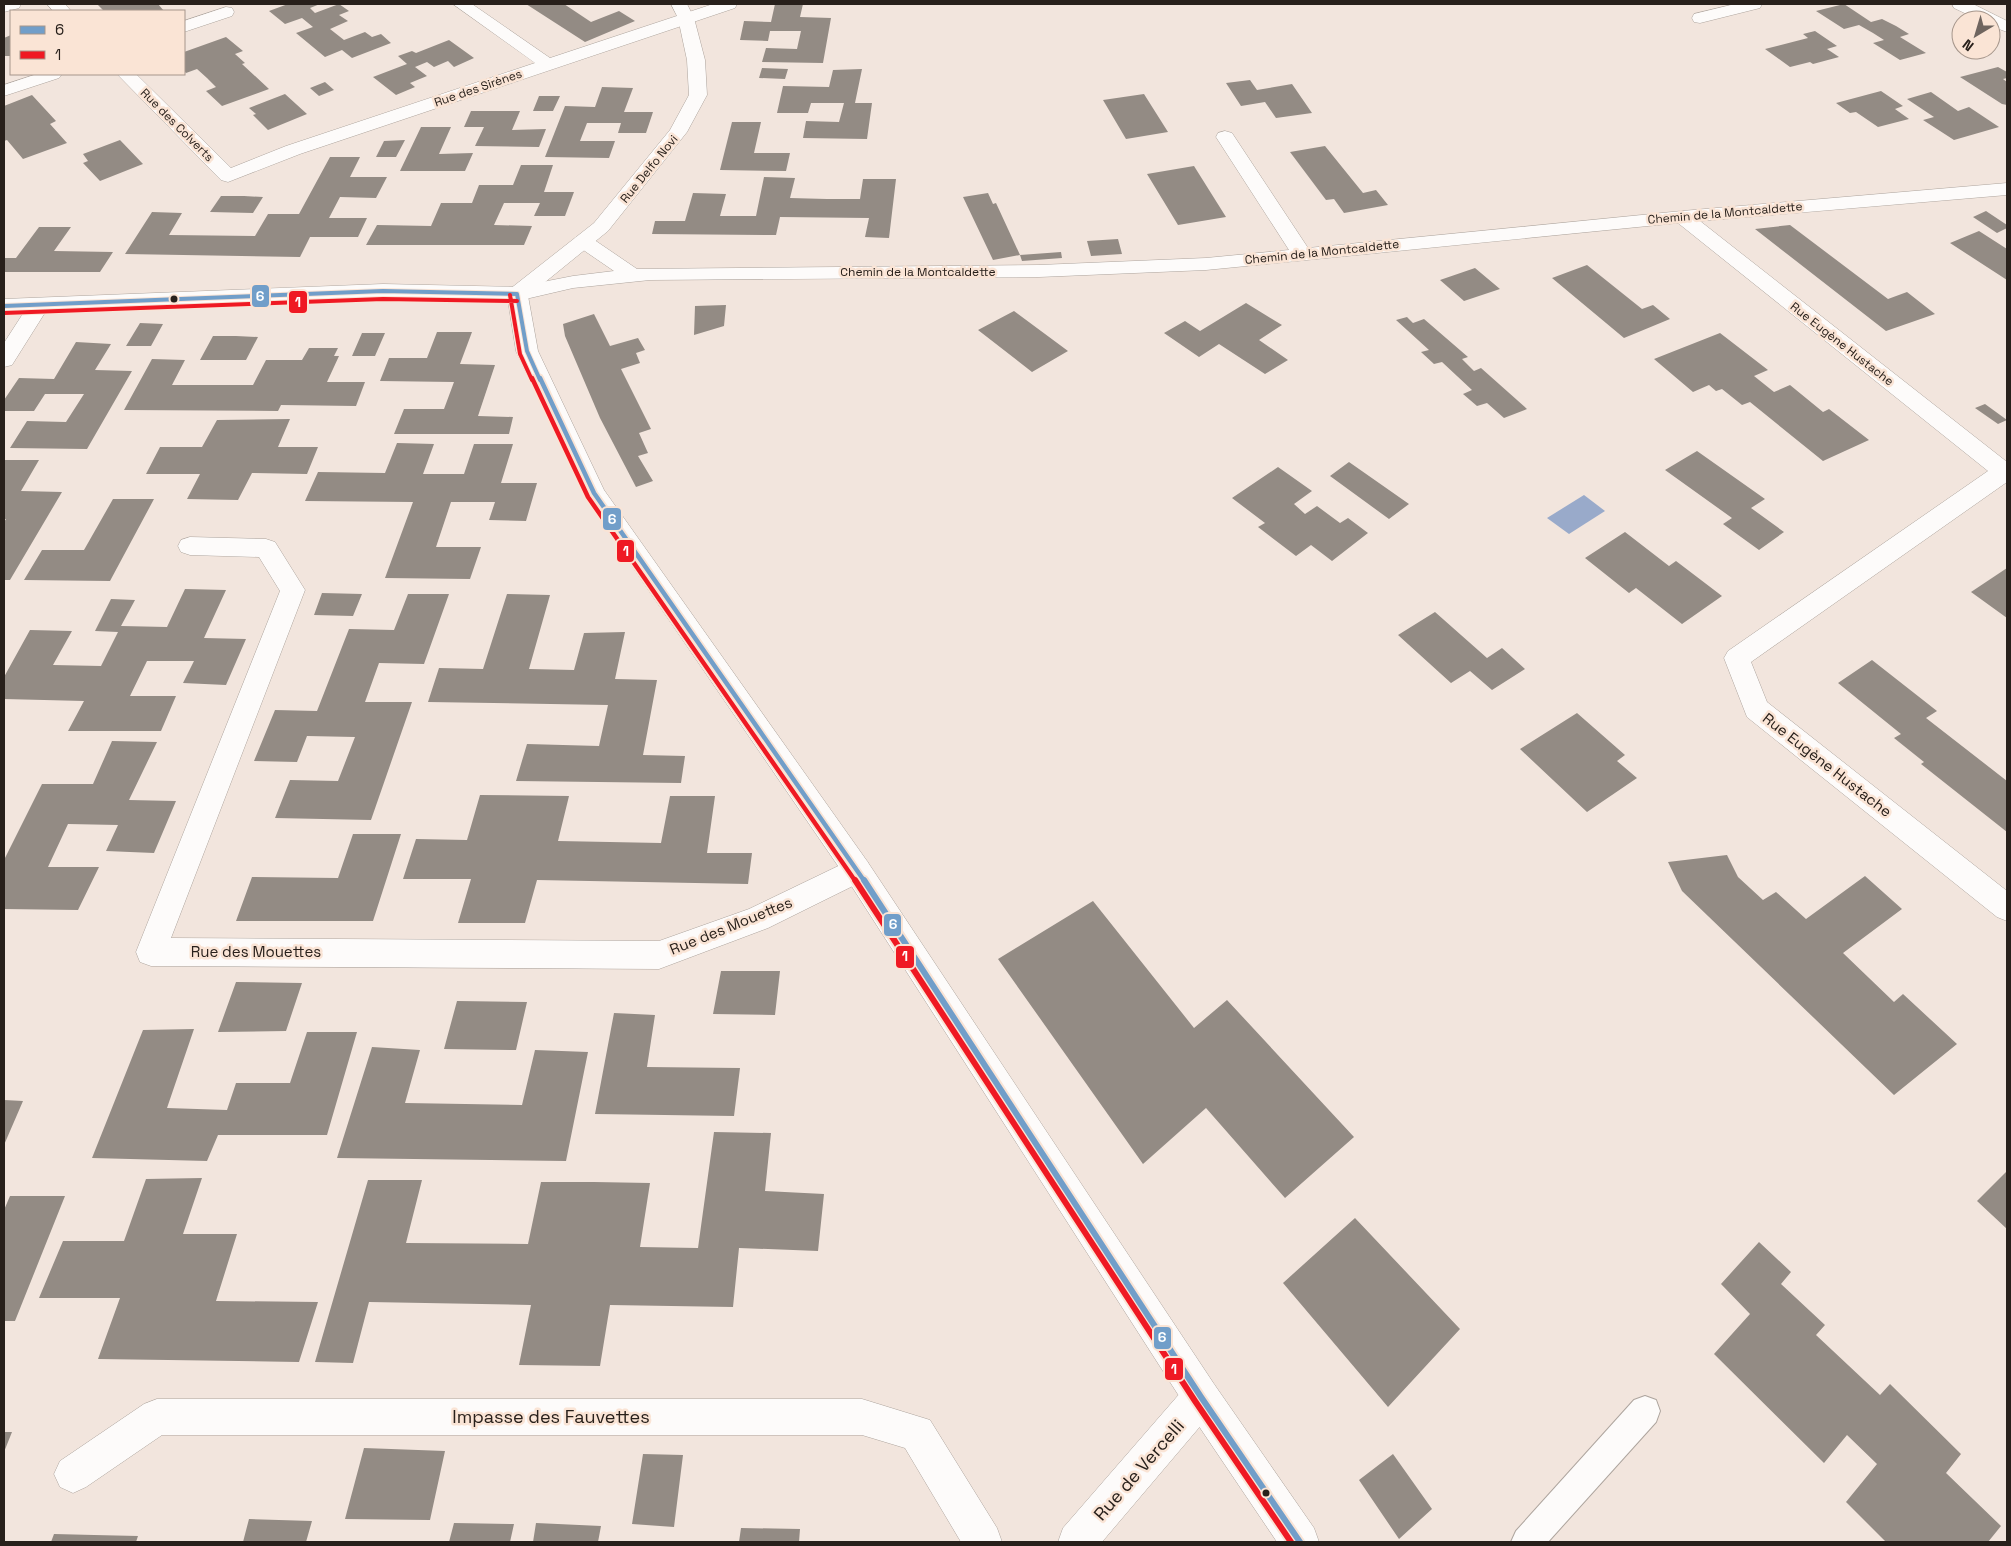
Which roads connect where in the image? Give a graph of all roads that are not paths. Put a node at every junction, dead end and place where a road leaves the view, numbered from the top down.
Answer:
1 (13, 4) edge
2 (462, 4) edge
3 (729, 4) edge
4 (1754, 4) edge
5 (1960, 4) edge
6 (4, 7) edge
7 (683, 11) edge
8 (226, 12) dead end
9 (1700, 18) dead end
10 (185, 27) edge
11 (2007, 27) edge
12 (549, 64) junction
13 (50, 75) edge
14 (127, 75) edge
15 (4, 91) edge
16 (1225, 137) dead end
17 (228, 176) joint
18 (2007, 189) edge
19 (1682, 217) junction
20 (583, 241) junction
21 (1302, 254) junction
22 (634, 276) junction
23 (517, 294) junction
24 (39, 305) junction
25 (4, 306) edge
26 (4, 360) edge
27 (2005, 473) edge
28 (190, 546) dead end
29 (857, 870) junction
30 (2007, 908) edge
31 (1201, 1397) junction
32 (1645, 1411) dead end
33 (73, 1474) dead end
34 (1300, 1540) edge
35 (983, 1542) edge
36 (1077, 1542) edge
37 (1526, 1542) edge

1 - 6 street
2 - 12 street
3 - 7 street, Rue des Sirènes
4 - 9 street
5 - 11 street
7 - 12 street, Rue des Sirènes
7 - 20 street, Rue Delfo Novi
8 - 10 street
12 - 17 street, Rue des Sirènes
13 - 15 street
14 - 17 street, Rue des Colverts
16 - 21 street
18 - 19 street, Chemin de la Montcaldette
19 - 21 street, Chemin de la Montcaldette
19 - 27 street, Rue Eugène Hustache
20 - 22 street
20 - 23 street, Rue Delfo Novi
21 - 22 street, Chemin de la Montcaldette
22 - 23 street, Chemin de la Montcaldette
23 - 24 street, Chemin de la Montcaldette
23 - 29 street
24 - 25 street, Chemin de la Montcaldette
24 - 26 street
27 - 30 street, Rue Eugène Hustache
28 - 29 street, Rue des Mouettes
29 - 31 street
31 - 34 street
31 - 36 street, Rue de Vercelli
32 - 37 lane
33 - 35 street, Impasse des Fauvettes

